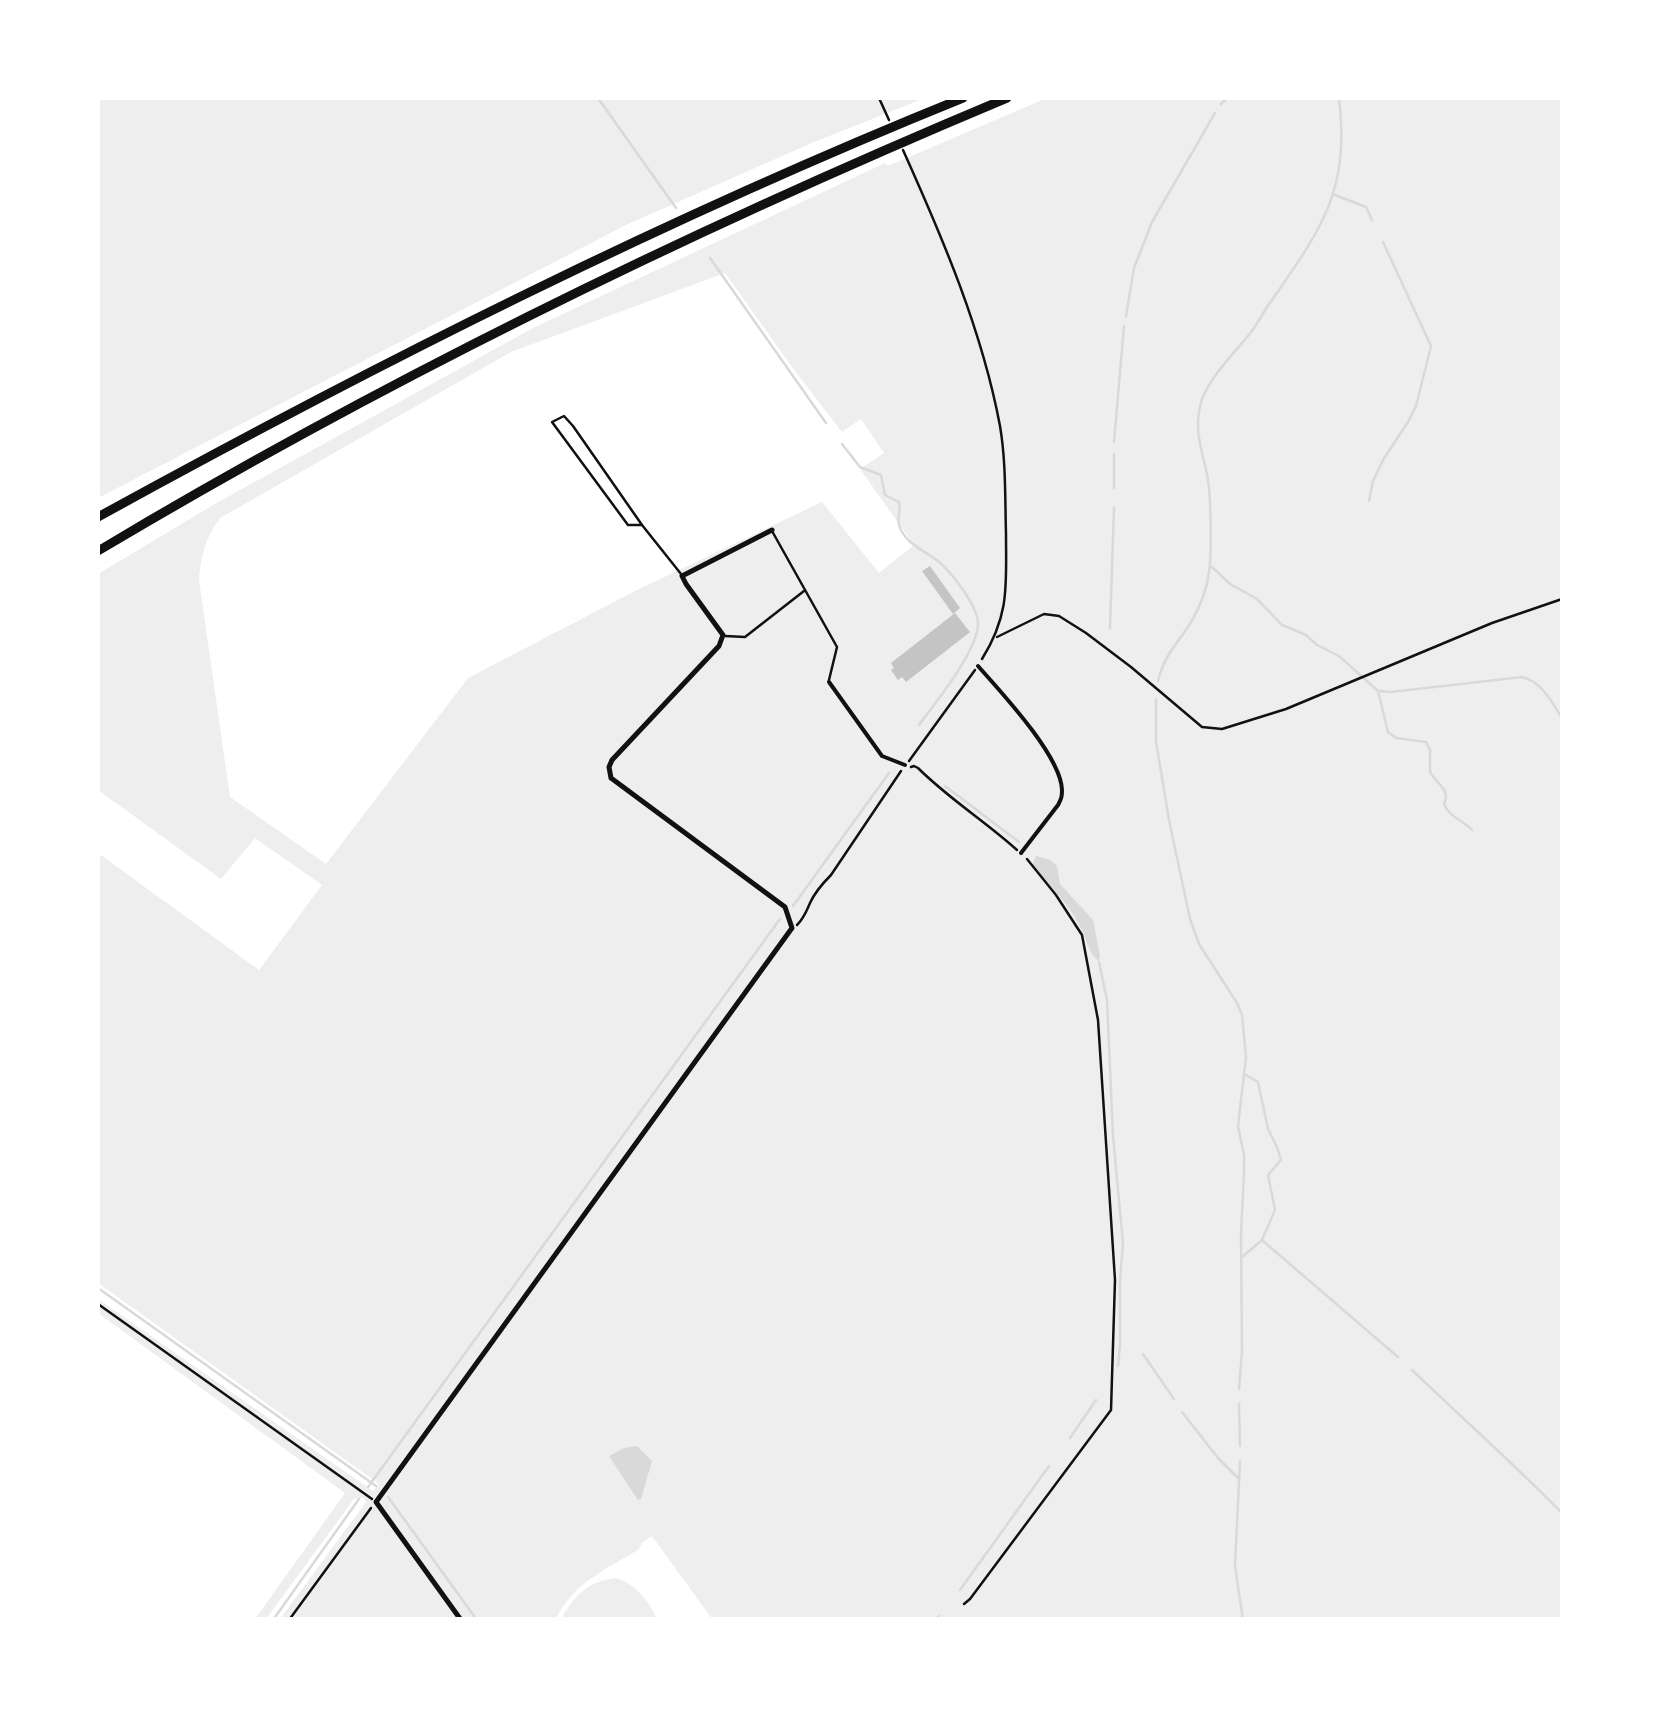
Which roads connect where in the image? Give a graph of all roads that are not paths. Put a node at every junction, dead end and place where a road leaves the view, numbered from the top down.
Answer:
1 (963, 98) edge
2 (1007, 98) edge
3 (98, 518) edge
4 (642, 526) junction
5 (772, 530) joint
6 (98, 551) edge
7 (682, 576) junction
8 (804, 591) junction
9 (723, 635) junction
10 (978, 666) road end
11 (829, 682) joint
12 (905, 765) road end
13 (1021, 853) road end
14 (461, 1620) edge

1 - 3 highway
2 - 6 highway
4 - 4 lane
4 - 7 lane
5 - 7 street
5 - 8 lane
7 - 9 street
8 - 9 lane
8 - 11 lane
9 - 14 street
10 - 13 street
11 - 12 street

